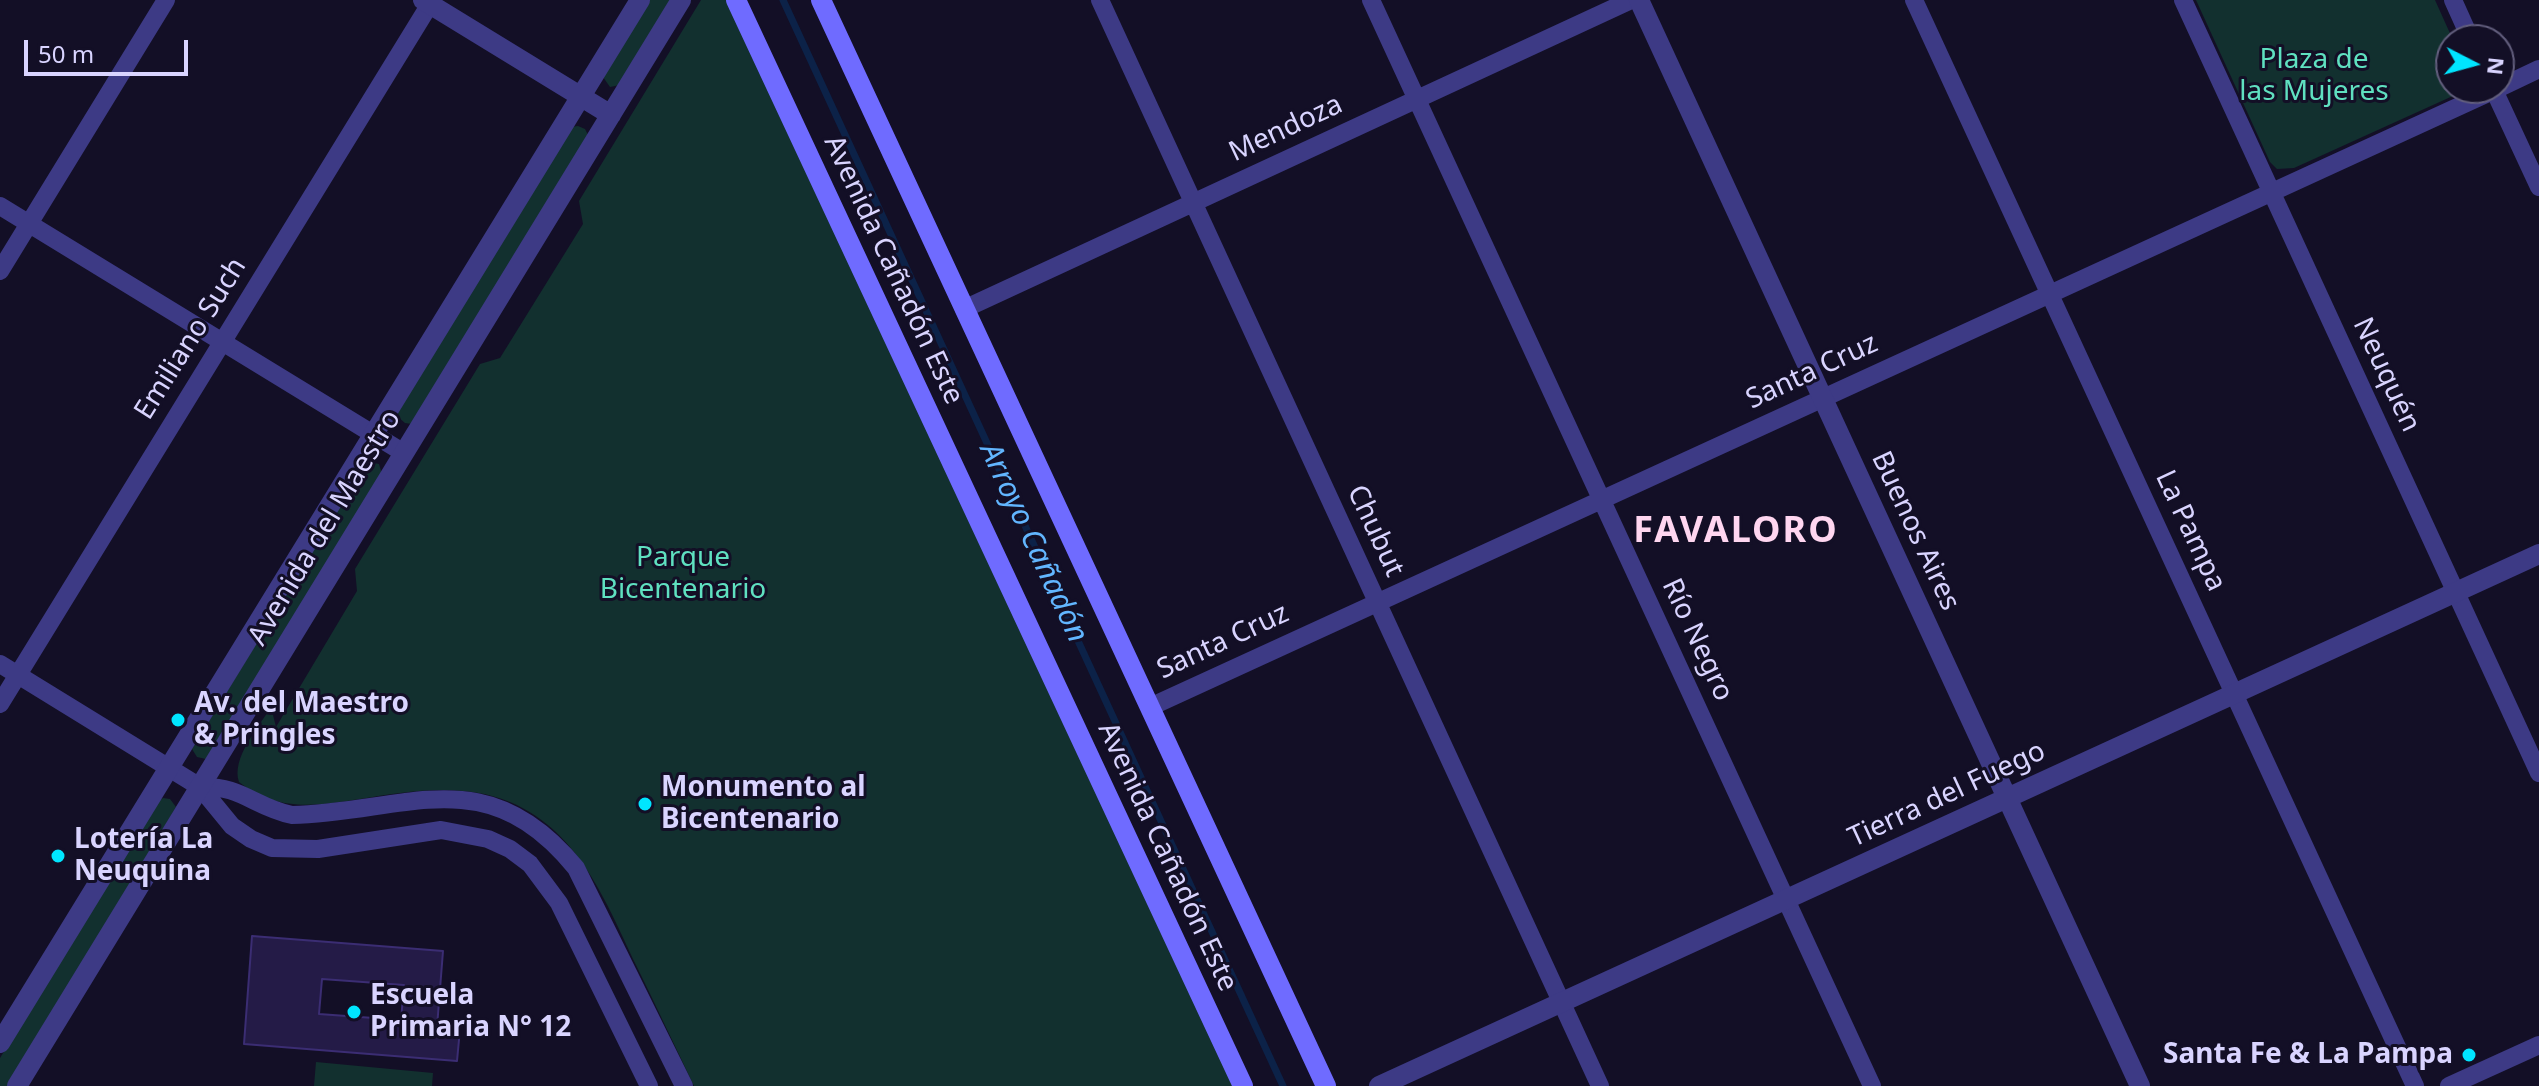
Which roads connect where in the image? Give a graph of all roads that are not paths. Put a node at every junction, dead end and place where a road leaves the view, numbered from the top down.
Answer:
1 (166, 0) edge
2 (640, 0) edge
3 (681, 0) edge
4 (736, 0) edge
5 (821, 0) edge
6 (1100, 0) edge
7 (1371, 0) edge
8 (1631, 0) edge
9 (1639, 0) edge
10 (1914, 0) edge
11 (2183, 0) edge
12 (2453, 0) edge
13 (426, 2) edge
14 (2464, 24) edge
15 (2539, 69) edge
16 (2515, 80) edge
17 (581, 96) junction
18 (1417, 99) junction
19 (2461, 104) edge
20 (2503, 104) edge
21 (611, 115) junction
22 (2539, 187) edge
23 (2271, 192) junction
24 (1194, 203) junction
25 (0, 206) edge
26 (29, 223) junction
27 (0, 271) edge
28 (2049, 294) junction
29 (964, 309) junction
30 (223, 342) junction
31 (1822, 398) junction
32 (374, 434) junction
33 (404, 453) junction
34 (1601, 500) junction
35 (2539, 554) edge
36 (2456, 593) junction
37 (1377, 602) junction
38 (0, 664) edge
39 (18, 675) junction
40 (2234, 694) junction
41 (0, 704) edge
42 (1150, 707) junction
43 (169, 768) junction
44 (2539, 773) edge
45 (200, 787) junction
46 (2007, 798) junction
47 (1786, 900) junction
48 (1561, 1002) junction
49 (0, 1043) edge
50 (2539, 1045) edge
51 (17, 1086) edge
52 (649, 1086) edge
53 (684, 1086) edge
54 (1243, 1086) edge
55 (1326, 1086) edge
56 (1379, 1086) edge
57 (1600, 1086) edge
58 (1872, 1086) edge
59 (2140, 1086) edge
60 (2415, 1086) edge
61 (2449, 1086) edge

1 - 26 street
2 - 17 street, Avenida del Maestro
3 - 21 street, Avenida del Maestro
4 - 54 main road, Avenida Cañadón Este
5 - 29 main road, Avenida Cañadón Este
6 - 24 street, Chubut
7 - 18 street, Río Negro
8 - 18 street, Mendoza
9 - 31 street, Buenos Aires
10 - 28 street, La Pampa
11 - 23 street, Neuquén
12 - 14 street
13 - 17 street
13 - 30 street, Emiliano Such
15 - 16 street, Santa Cruz
17 - 21 street
17 - 32 street, Avenida del Maestro
18 - 24 street, Mendoza
18 - 34 street, Río Negro
19 - 23 street, Santa Cruz
20 - 22 street
21 - 33 street, Avenida del Maestro
23 - 28 street, Santa Cruz
23 - 36 street, Neuquén
24 - 29 street, Mendoza
24 - 37 street, Chubut
25 - 26 street
26 - 27 street
26 - 30 street
28 - 31 street, Santa Cruz
28 - 40 street, La Pampa
29 - 42 main road, Avenida Cañadón Este
30 - 32 street
30 - 39 street, Emiliano Such
31 - 34 street, Santa Cruz
31 - 46 street, Buenos Aires
32 - 33 street
32 - 43 street, Avenida del Maestro
33 - 45 street, Avenida del Maestro
34 - 37 street, Santa Cruz
34 - 47 street, Río Negro
35 - 36 street, Tierra del Fuego
36 - 40 street, Tierra del Fuego
36 - 44 street, Neuquén
37 - 42 street, Santa Cruz
37 - 48 street, Chubut
38 - 39 street
39 - 41 street, Emiliano Such
39 - 43 street
40 - 46 street, Tierra del Fuego
40 - 60 street, La Pampa
42 - 55 main road, Avenida Cañadón Este
43 - 45 street
43 - 49 street, Avenida del Maestro
45 - 51 street, Avenida del Maestro
45 - 52 street
45 - 53 street
46 - 47 street, Tierra del Fuego
46 - 59 street, Buenos Aires
47 - 48 street, Tierra del Fuego
47 - 58 street, Río Negro
48 - 56 street, Tierra del Fuego
48 - 57 street, Chubut
50 - 61 street

